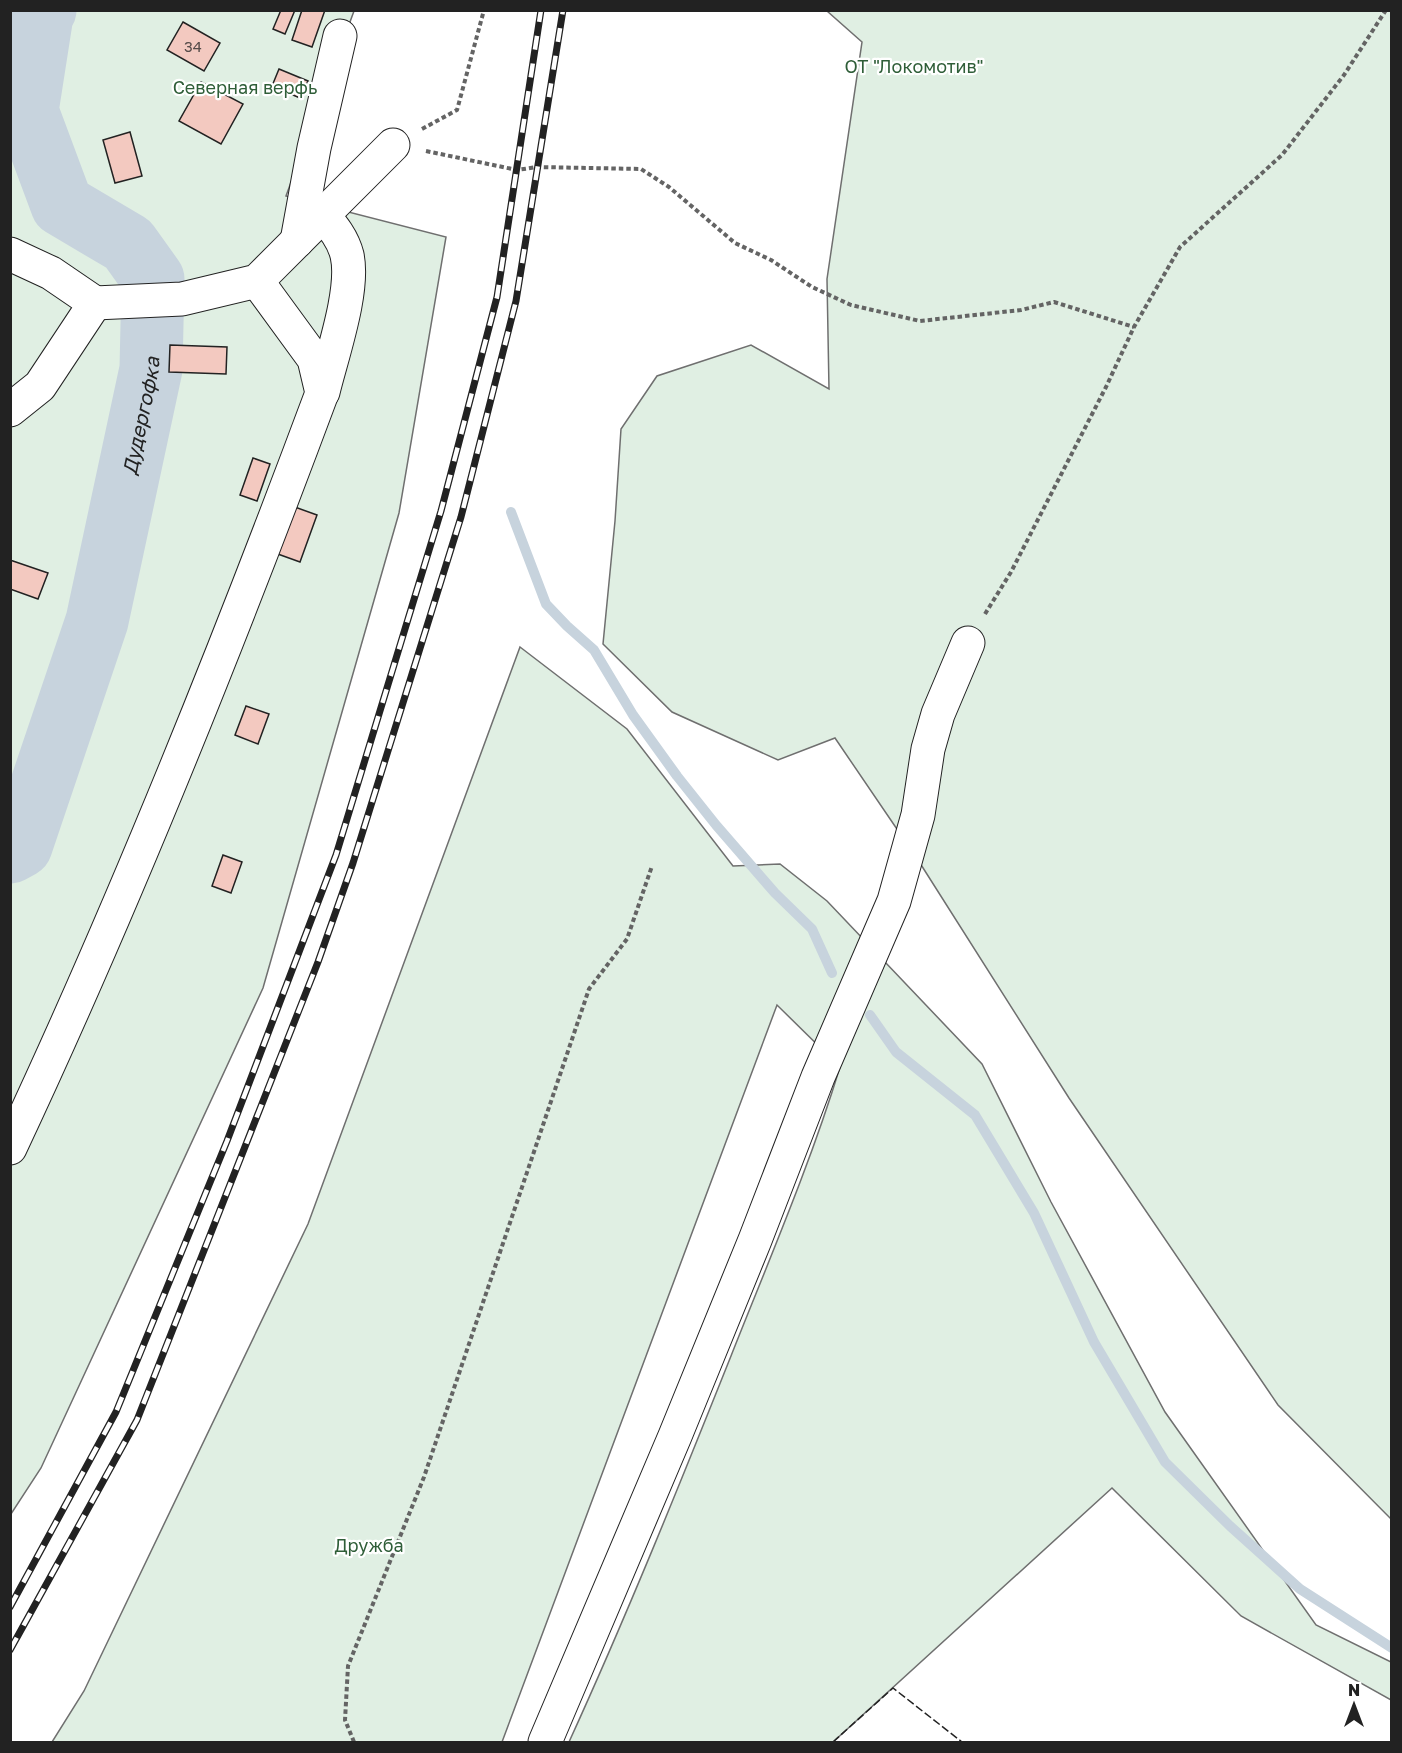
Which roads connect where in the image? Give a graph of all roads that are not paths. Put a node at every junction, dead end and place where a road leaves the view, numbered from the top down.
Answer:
1 (340, 36) dead end
2 (393, 145) road end
3 (323, 215) junction
4 (297, 241) junction
5 (10, 254) edge
6 (258, 280) junction
7 (108, 303) junction
8 (322, 393) junction
9 (10, 410) edge
10 (968, 643) road end
11 (10, 1148) edge
12 (545, 1743) edge

1 - 4 street
2 - 3 street
3 - 4 street
3 - 8 street
4 - 6 street
5 - 7 street
6 - 7 street
6 - 8 street
7 - 9 street
8 - 11 street
10 - 12 street

